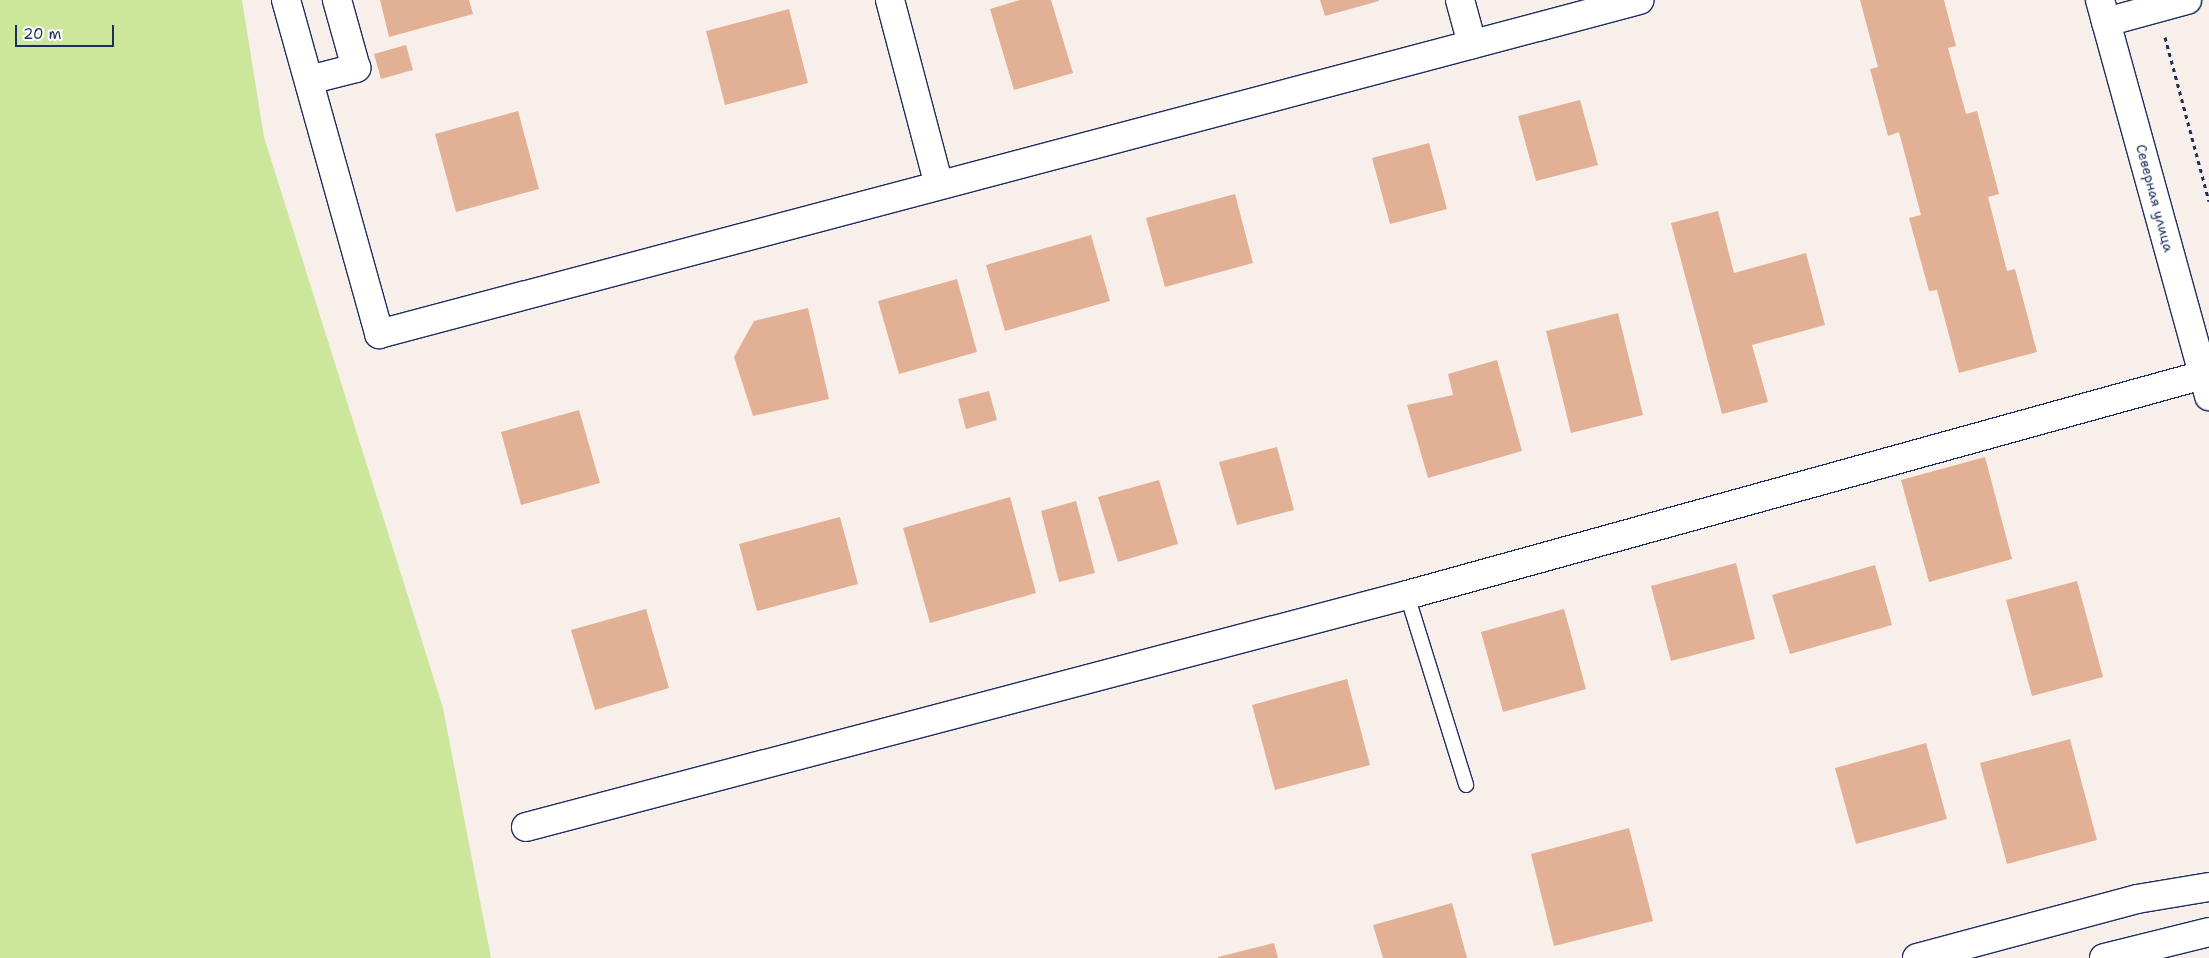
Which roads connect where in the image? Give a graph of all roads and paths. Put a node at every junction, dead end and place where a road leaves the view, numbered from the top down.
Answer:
1 (286, 0) edge
2 (337, 0) edge
3 (890, 0) edge
4 (1460, 0) edge
5 (1640, 0) edge
6 (2187, 0) edge
7 (2158, 8) junction
8 (2103, 11) edge
9 (1472, 44) junction
10 (309, 80) junction
11 (939, 185) junction
12 (2209, 201) edge
13 (2206, 386) edge
14 (1407, 595) junction
15 (1466, 785) dead end
16 (526, 827) dead end
17 (2209, 887) edge
18 (2209, 932) edge
19 (1917, 958) edge
20 (2104, 958) edge

1 - 10 street
2 - 10 street
3 - 11 street
4 - 9 street
5 - 9 street
6 - 7 street
7 - 8 street
7 - 12 path
8 - 13 street, Северная улица
9 - 11 street
10 - 11 street
13 - 14 street
14 - 15 lane
14 - 16 street
17 - 19 street
18 - 20 street

